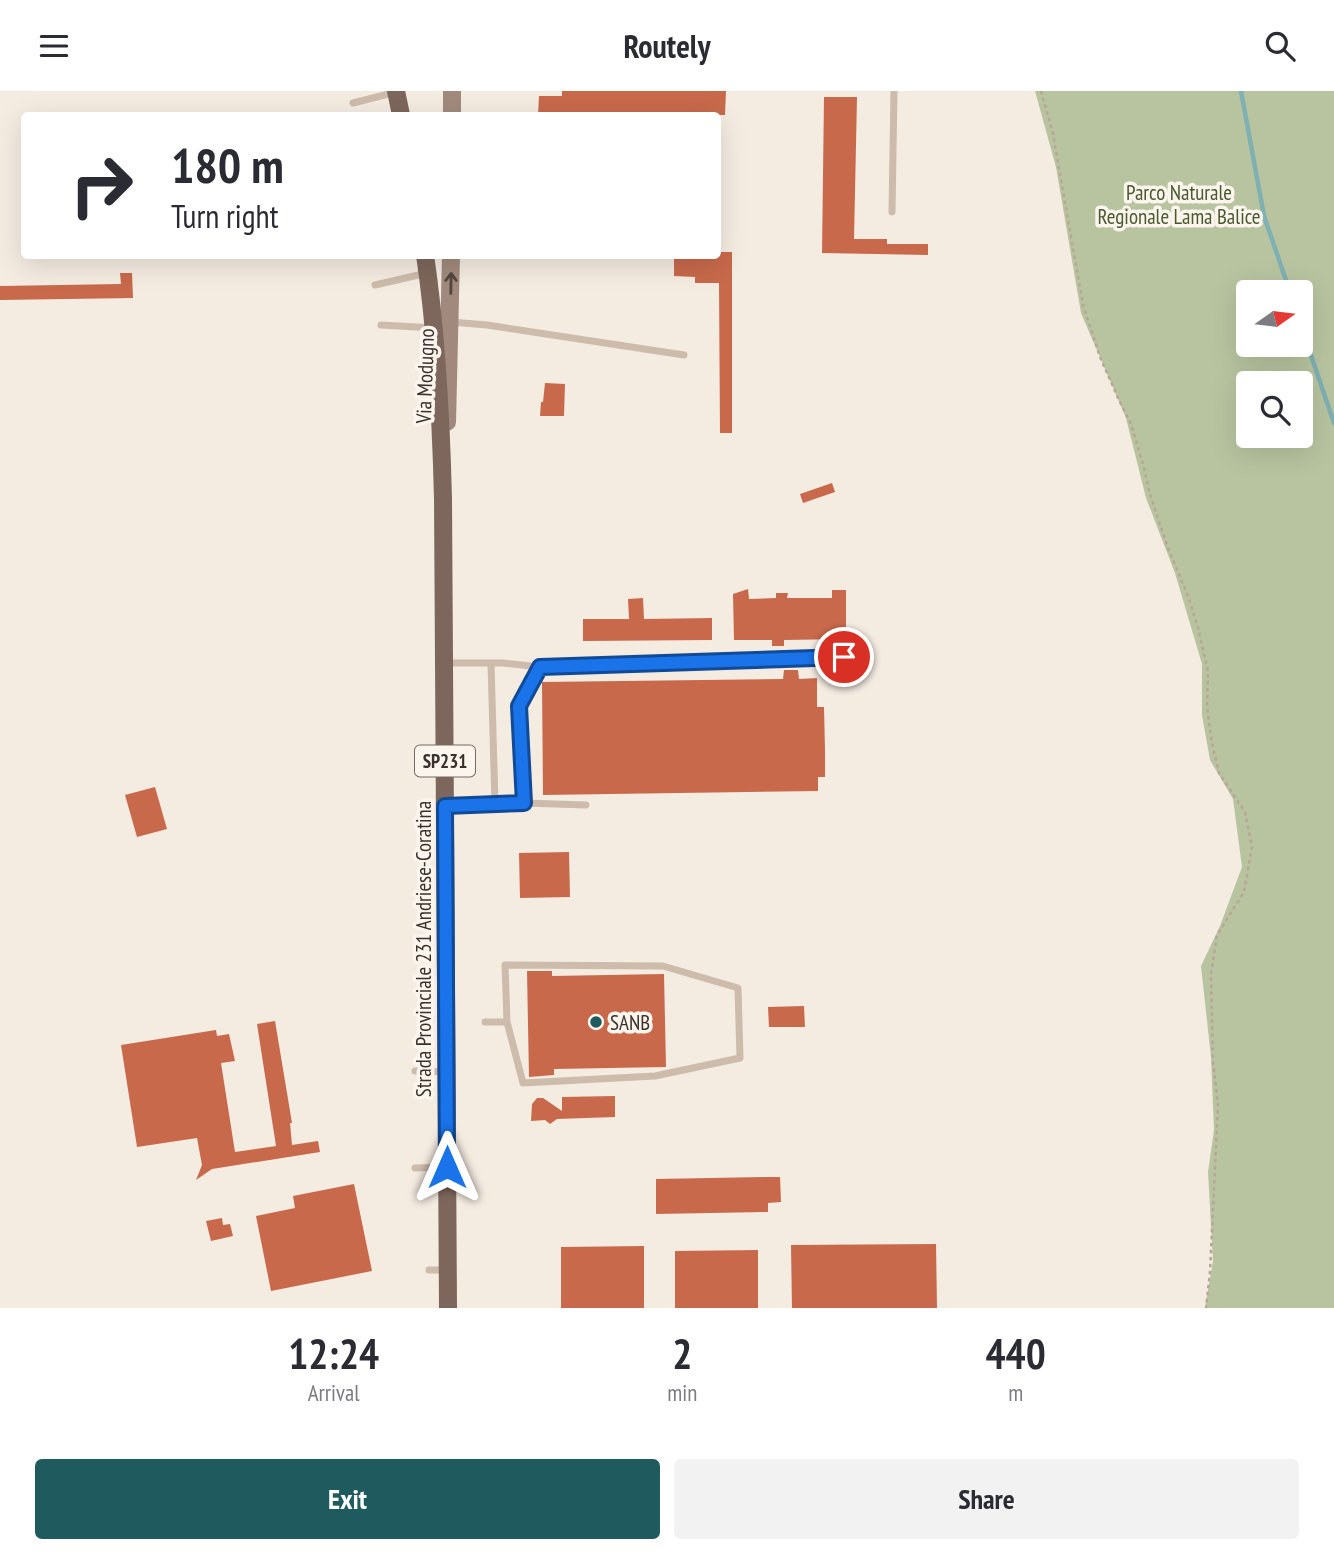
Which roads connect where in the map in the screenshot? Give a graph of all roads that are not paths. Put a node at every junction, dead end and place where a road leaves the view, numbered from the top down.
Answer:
1 (396, 91) edge
2 (452, 91) edge
3 (894, 91) edge
4 (353, 103) dead end
5 (400, 112) edge
6 (452, 112) edge
7 (892, 212) dead end
8 (450, 259) edge
9 (426, 264) edge
10 (375, 285) dead end
11 (381, 325) dead end
12 (442, 325) junction
13 (684, 355) dead end
14 (844, 657) dead end
15 (444, 663) junction
16 (491, 663) junction
17 (540, 667) junction
18 (524, 803) junction
19 (495, 804) junction
20 (586, 805) dead end
21 (445, 806) junction
22 (485, 1022) dead end
23 (507, 1022) junction
24 (415, 1071) dead end
25 (447, 1072) junction
26 (447, 1167) junction
27 (415, 1168) dead end
28 (429, 1270) dead end
29 (448, 1270) junction
30 (448, 1308) edge

1 - 4 lane
1 - 5 main road
2 - 6 street
3 - 7 lane
12 -> 8 street, Via Modugno
9 - 10 lane
9 - 12 main road, Strada Provinciale 231 Andriese-Coratina / SP231
11 - 12 lane
12 - 13 lane
12 - 15 main road, Strada Provinciale 231 Andriese-Coratina / SP231
14 - 17 lane
15 - 16 lane
15 - 21 main road, Strada Provinciale 231 Andriese-Coratina / SP231
16 - 17 lane
16 - 19 lane
17 - 18 lane
18 - 19 lane
18 - 20 lane
19 - 21 lane
21 - 25 main road, Strada Provinciale 231 Andriese-Coratina / SP231
22 - 23 lane
23 - 23 lane
24 - 25 lane
25 - 26 main road, Strada Provinciale 231 Andriese-Coratina / SP231
26 - 27 lane
26 - 29 main road, Strada Provinciale 231 Andriese-Coratina / SP231
28 - 29 lane
29 - 30 main road, Strada Provinciale 231 Andriese-Coratina / SP231

